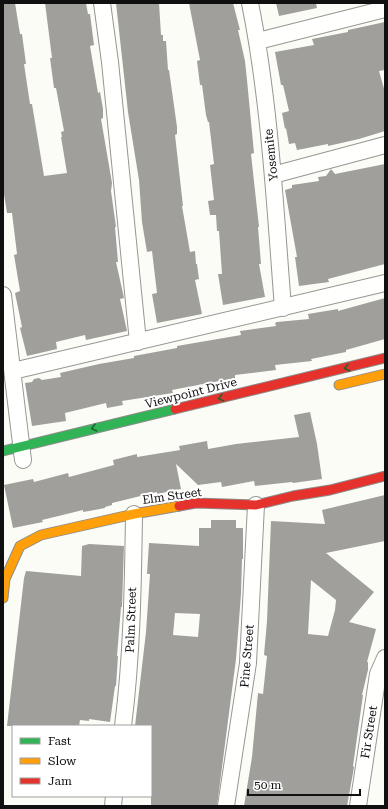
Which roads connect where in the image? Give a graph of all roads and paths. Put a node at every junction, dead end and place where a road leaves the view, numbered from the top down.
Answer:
1 (102, 3) edge
2 (250, 3) edge
3 (385, 9) edge
4 (258, 41) junction
5 (385, 145) edge
6 (273, 175) junction
7 (385, 283) edge
8 (3, 295) edge
9 (283, 308) junction
10 (138, 342) junction
11 (385, 358) edge
12 (13, 371) junction
13 (385, 374) edge
14 (331, 387) dead end
15 (3, 450) edge
16 (23, 457) junction
17 (385, 476) edge
18 (256, 505) junction
19 (134, 514) junction
20 (3, 598) edge
21 (385, 658) edge
22 (123, 725) edge
23 (226, 806) edge
24 (358, 806) edge

1 - 10 street
2 - 4 street, Yosemite
3 - 4 street
4 - 6 street, Yosemite
5 - 6 street
6 - 9 street, Yosemite
7 - 9 street
8 - 12 street
9 - 10 street
10 - 12 street
11 -> 16 street, Viewpoint Drive
12 - 16 street
13 - 14 street
15 - 16 street, Viewpoint Drive
17 - 18 street, Elm Street
18 - 19 street, Elm Street
18 - 23 street, Pine Street
19 - 20 street, Elm Street
19 - 22 street, Palm Street
21 - 24 street, Fir Street

